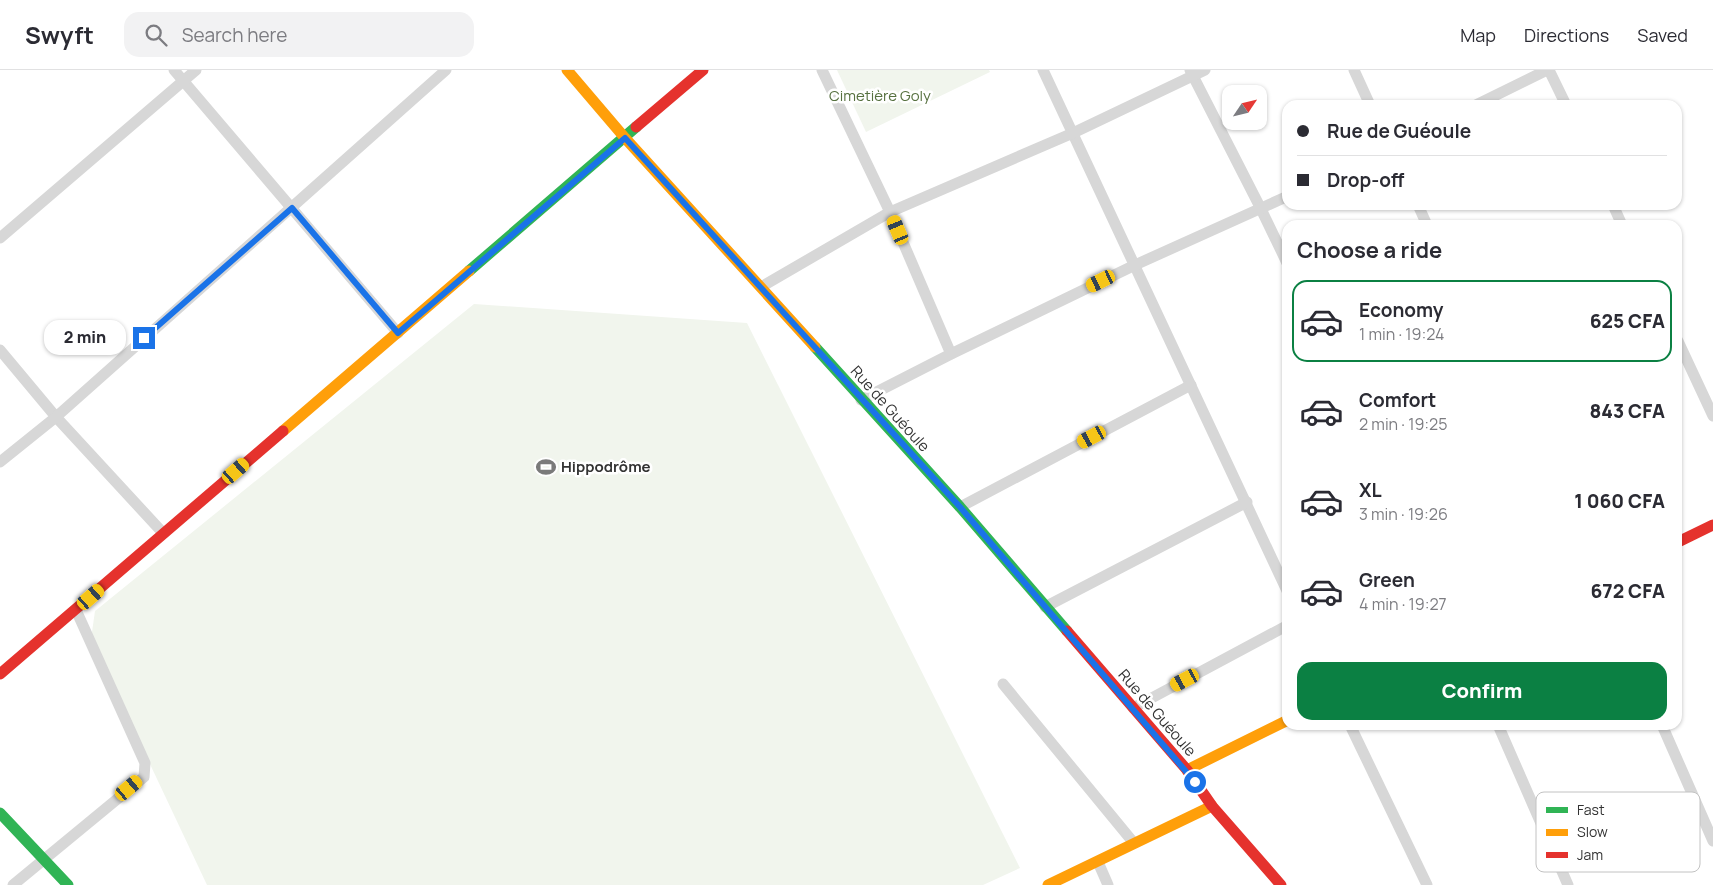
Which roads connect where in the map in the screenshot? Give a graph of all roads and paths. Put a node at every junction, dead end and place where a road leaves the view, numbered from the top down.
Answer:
1 (174, 70) edge
2 (196, 70) edge
3 (446, 70) edge
4 (567, 70) edge
5 (703, 70) edge
6 (822, 70) edge
7 (1042, 70) edge
8 (1205, 70) edge
9 (1354, 70) edge
10 (1548, 70) edge
11 (1191, 73) edge
12 (184, 81) junction
13 (1368, 100) edge
14 (1486, 100) edge
15 (1563, 100) edge
16 (1073, 133) junction
17 (625, 138) junction
18 (1282, 199) edge
19 (292, 208) junction
20 (1261, 209) junction
21 (890, 212) junction
22 (0, 238) edge
23 (1282, 253) edge
24 (1135, 265) junction
25 (762, 287) junction
26 (398, 333) junction
27 (0, 350) edge
28 (1682, 350) edge
29 (951, 354) junction
30 (1192, 385) junction
31 (861, 400) junction
32 (56, 416) junction
33 (1713, 416) edge
34 (0, 462) edge
35 (1247, 502) junction
36 (960, 507) junction
37 (1713, 525) edge
38 (163, 533) junction
39 (1682, 540) edge
40 (1282, 580) edge
41 (1045, 607) junction
42 (76, 610) junction
43 (1282, 628) edge
44 (0, 674) edge
45 (1003, 684) dead end
46 (1133, 708) junction
47 (1282, 723) edge
48 (1352, 730) edge
49 (1500, 730) edge
50 (1664, 730) edge
51 (1187, 770) junction
52 (1691, 792) edge
53 (1212, 806) junction
54 (1700, 811) edge
55 (1536, 812) edge
56 (0, 813) edge
57 (1713, 841) edge
58 (1133, 842) junction
59 (44, 859) junction
60 (1098, 862) junction
61 (1562, 872) edge
62 (13, 885) edge
63 (68, 885) edge
64 (1048, 885) edge
65 (1108, 885) edge
66 (1281, 885) edge
67 (1427, 885) edge
68 (1568, 885) edge

1 - 12 street
2 - 12 street
3 - 19 street
4 - 17 main road, Rue de Guéoule
5 - 17 main road
6 - 21 street
7 - 16 street
8 - 11 street
9 - 13 street
10 - 14 street
10 - 15 street
11 - 16 street
11 - 20 street
12 - 19 street
12 - 22 street
16 - 21 street
16 - 24 street
17 - 25 main road, Rue de Guéoule
17 - 26 main road
18 - 20 street
19 - 26 street
19 - 32 street
20 - 23 street
20 - 24 street
21 - 25 street
21 - 29 street
24 - 29 street
24 - 30 street
25 - 31 main road, Rue de Guéoule
26 - 38 main road
27 - 32 street
28 - 33 street
29 - 31 street
30 - 35 street
30 - 36 street
31 - 36 main road, Rue de Guéoule
32 - 34 street
32 - 38 street
35 - 40 street
35 - 41 street
36 - 41 main road, Rue de Guéoule
37 - 39 main road
38 - 42 main road
41 - 46 main road, Rue de Guéoule
42 - 44 main road
42 - 59 street
43 - 46 street
45 - 58 street
46 - 51 main road, Rue de Guéoule
47 - 51 main road
48 - 67 street
49 - 55 street
50 - 52 street
51 - 53 main road, Rue de Guéoule
53 - 58 main road
53 - 66 main road, Rue de Guéoule
54 - 57 street
56 - 59 main road
58 - 60 main road
59 - 62 street
59 - 63 main road
60 - 64 main road
60 - 65 street
61 - 68 street

